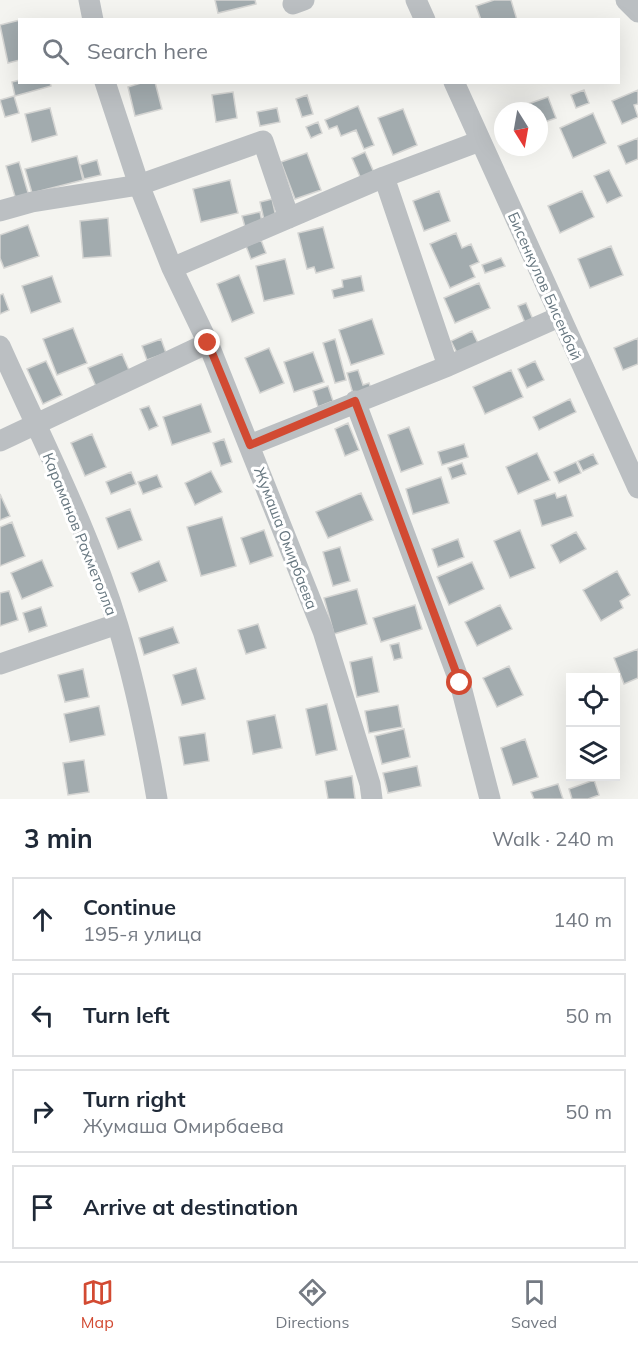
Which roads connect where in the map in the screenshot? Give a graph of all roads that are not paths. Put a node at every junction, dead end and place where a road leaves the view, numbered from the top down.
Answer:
1 (89, 0) edge
2 (416, 0) edge
3 (626, 0) edge
4 (638, 12) edge
5 (93, 18) edge
6 (424, 18) edge
7 (106, 84) edge
8 (455, 84) edge
9 (480, 141) junction
10 (384, 177) junction
11 (139, 184) junction
12 (0, 211) edge
13 (289, 218) junction
14 (172, 267) junction
15 (558, 316) junction
16 (208, 343) junction
17 (0, 346) edge
18 (448, 366) junction
19 (355, 401) junction
20 (34, 424) junction
21 (0, 441) edge
22 (250, 445) junction
23 (638, 488) edge
24 (117, 624) junction
25 (0, 664) edge
26 (157, 799) edge
27 (372, 799) edge
28 (490, 799) edge

1 - 5 street
2 - 6 street
3 - 4 street
7 - 11 street, Жумаша Омирбаева
8 - 9 street, Бисенкулов Бисенбай
9 - 10 street
9 - 15 street, Бисенкулов Бисенбай
10 - 13 street
10 - 18 street
11 - 12 street
11 - 13 street
11 - 14 street, Жумаша Омирбаева
13 - 14 street
14 - 16 street, Жумаша Омирбаева
15 - 18 street
15 - 23 street, Бисенкулов Бисенбай
16 - 20 street
16 - 22 street, Жумаша Омирбаева
17 - 20 street, Караманов Рахметолла
18 - 19 street
19 - 22 street
19 - 28 street
20 - 21 street
20 - 24 street, Караманов Рахметолла
22 - 27 street, Жумаша Омирбаева
24 - 25 street
24 - 26 street, Караманов Рахметолла

